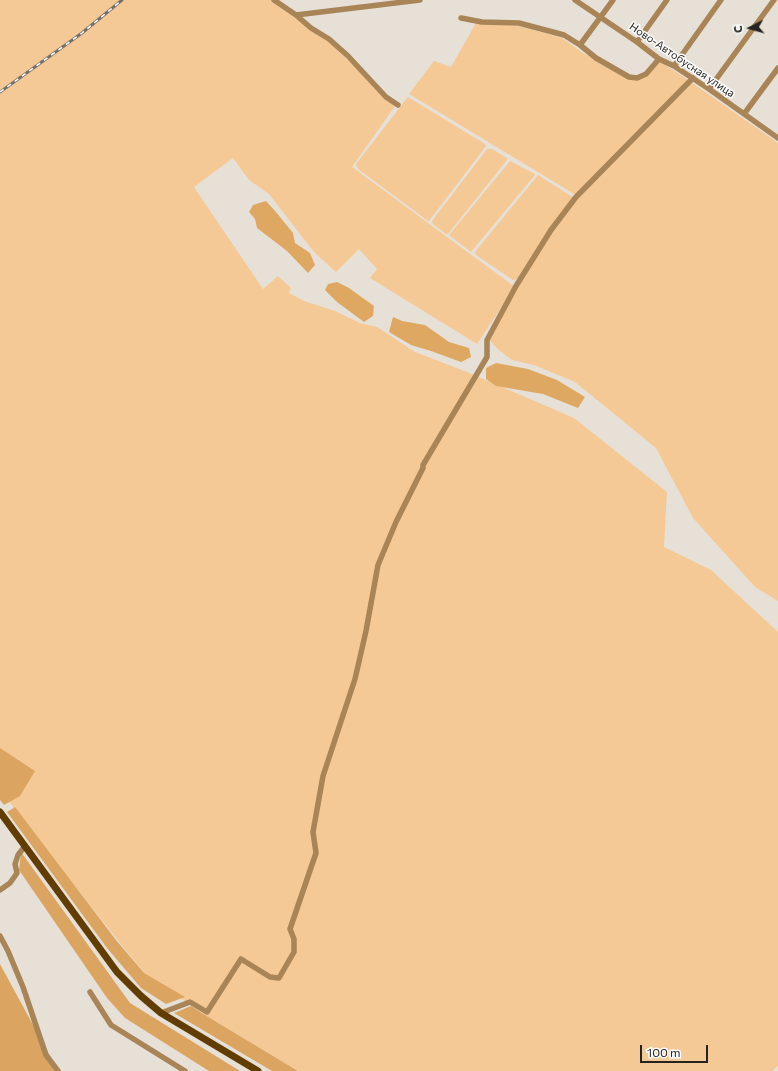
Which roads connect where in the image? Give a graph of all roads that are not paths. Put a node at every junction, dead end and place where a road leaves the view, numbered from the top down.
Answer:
1 (274, 0) edge
2 (420, 0) edge
3 (575, 0) edge
4 (613, 0) edge
5 (667, 0) edge
6 (721, 0) edge
7 (774, 0) edge
8 (296, 15) junction
9 (600, 16) junction
10 (460, 18) dead end
11 (637, 42) junction
12 (580, 45) junction
13 (659, 59) junction
14 (674, 66) junction
15 (778, 68) edge
16 (693, 78) junction
17 (709, 89) junction
18 (398, 105) dead end
19 (744, 114) junction
20 (778, 138) edge
21 (0, 812) edge
22 (25, 846) junction
23 (0, 890) edge
24 (0, 936) edge
25 (90, 992) dead end
26 (161, 1013) junction
27 (58, 1071) edge
28 (185, 1071) edge
29 (258, 1071) edge

1 - 8 street
2 - 8 street
3 - 9 street, Ново-Автобусная улица
4 - 9 street
5 - 11 street
6 - 14 street
7 - 17 street
8 - 18 street
9 - 11 street, Ново-Автобусная улица
9 - 12 street
10 - 12 street
11 - 13 street, Ново-Автобусная улица
12 - 13 street
13 - 14 street, Ново-Автобусная улица
14 - 16 street, Ново-Автобусная улица
15 - 19 street
16 - 17 street, Ново-Автобусная улица
16 - 26 street
17 - 19 street, Ново-Автобусная улица
19 - 20 street, Ново-Автобусная улица
21 - 22 main road
22 - 23 street
22 - 26 main road
24 - 27 street
25 - 28 street
26 - 29 main road

